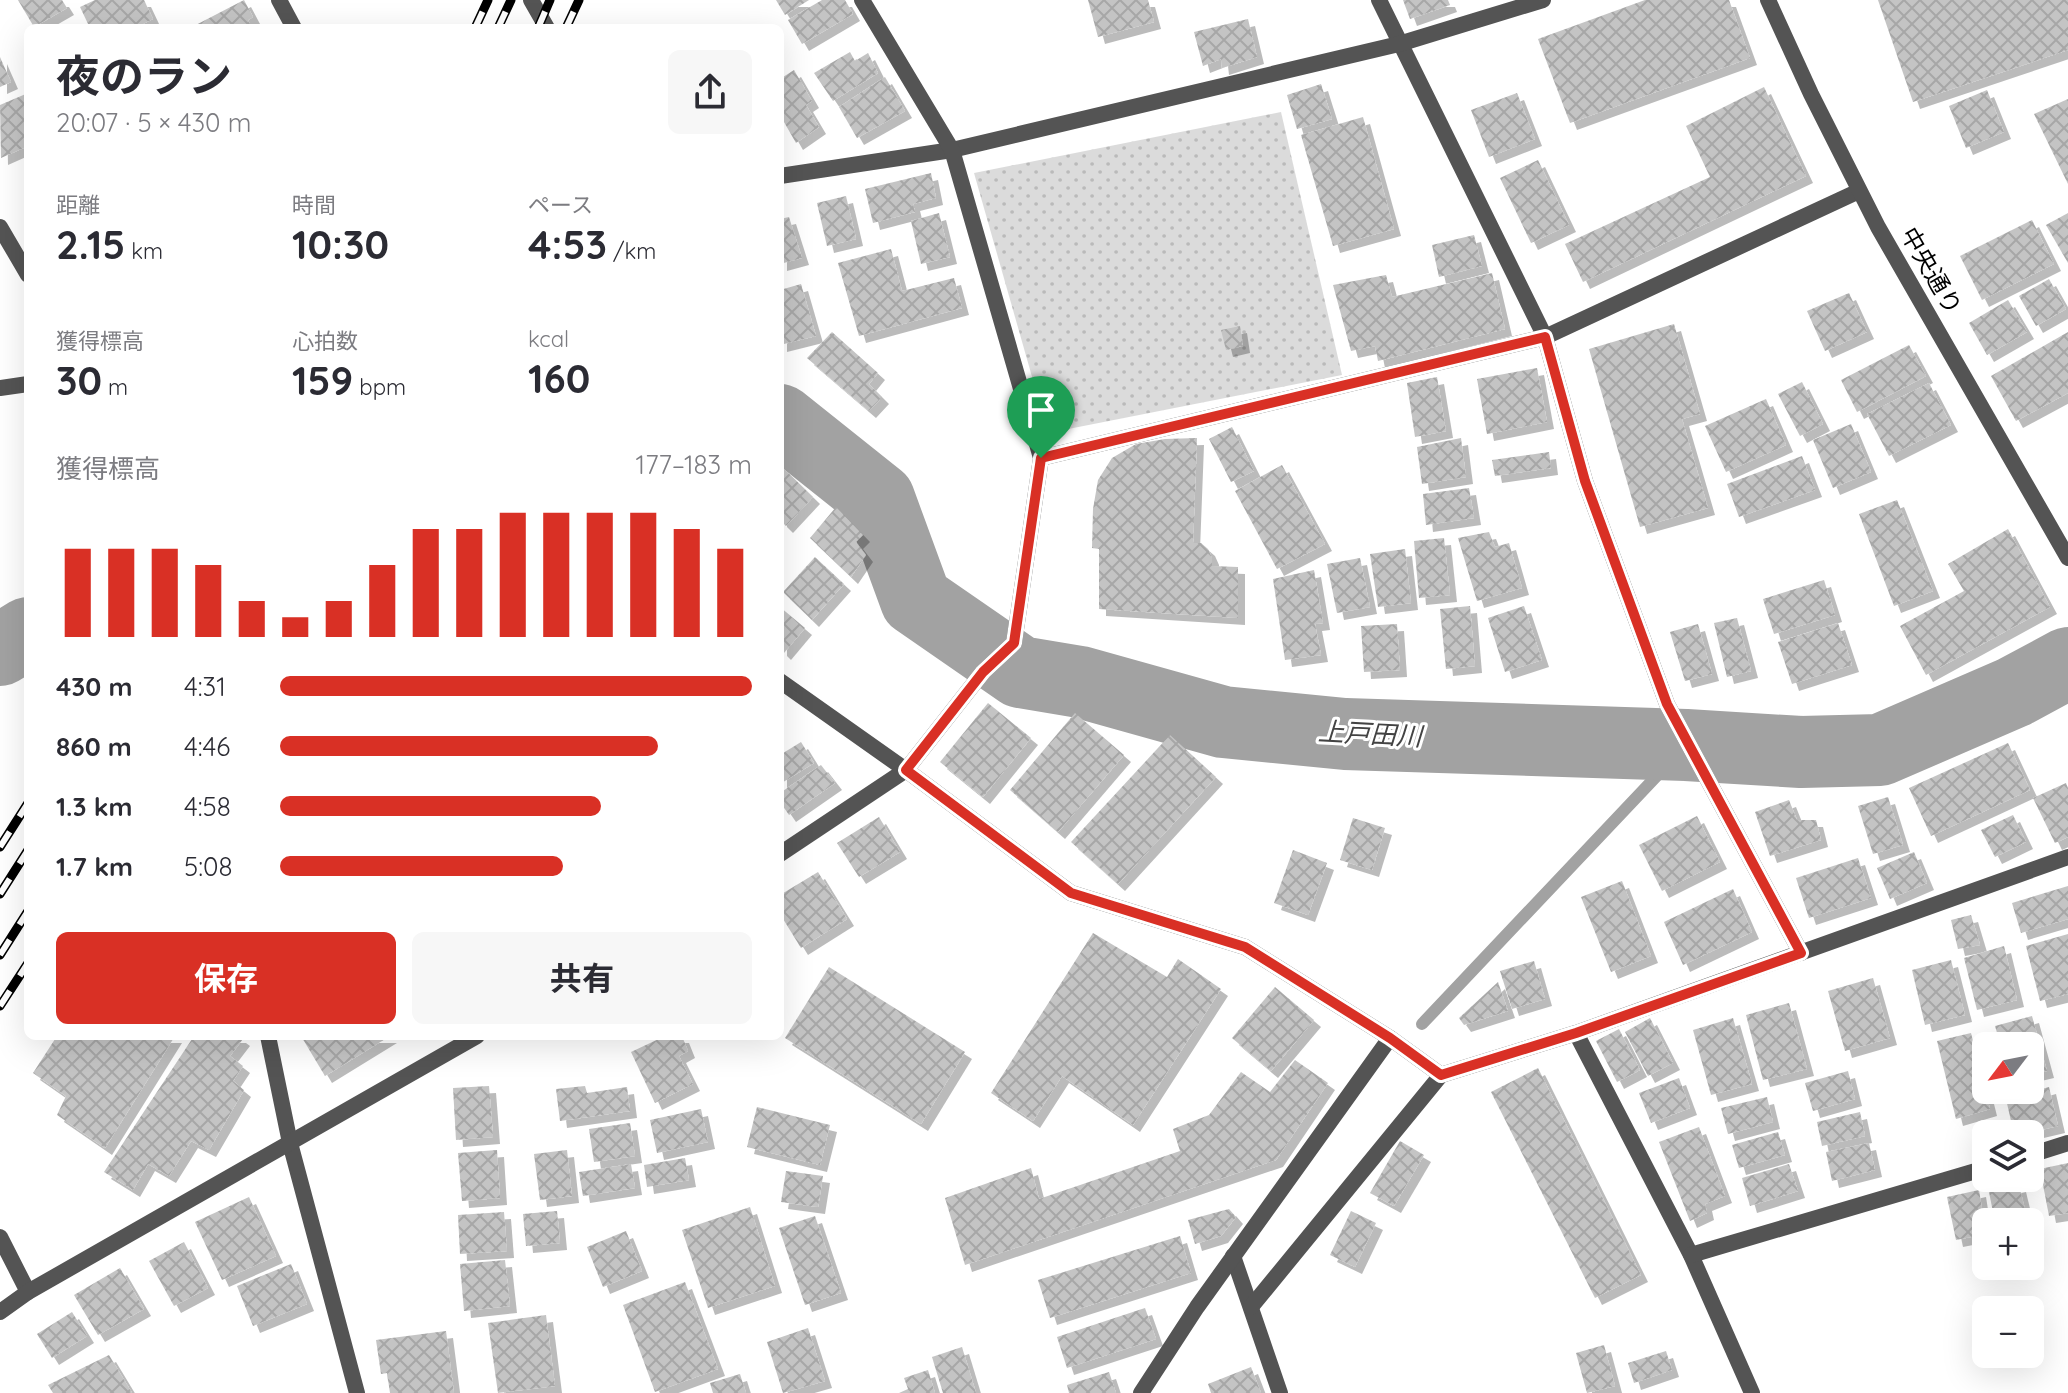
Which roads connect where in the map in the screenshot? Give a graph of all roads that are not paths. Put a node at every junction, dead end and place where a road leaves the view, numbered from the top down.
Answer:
1 (279, 0) edge
2 (531, 0) edge
3 (862, 0) edge
4 (1379, 0) edge
5 (1543, 0) edge
6 (1768, 0) edge
7 (292, 24) edge
8 (545, 24) edge
9 (1399, 44) junction
10 (952, 150) junction
11 (784, 175) edge
12 (1859, 191) junction
13 (0, 227) edge
14 (24, 268) edge
15 (1545, 337) junction
16 (24, 385) edge
17 (0, 388) edge
18 (1041, 458) junction
19 (2068, 558) edge
20 (784, 684) edge
21 (906, 770) junction
22 (784, 851) edge
23 (2068, 857) edge
24 (1801, 953) junction
25 (1576, 1033) junction
26 (1390, 1038) junction
27 (269, 1040) edge
28 (470, 1040) edge
29 (1441, 1075) junction
30 (290, 1143) junction
31 (2068, 1143) edge
32 (2044, 1151) edge
33 (1972, 1172) edge
34 (0, 1237) edge
35 (1691, 1255) junction
36 (1233, 1256) junction
37 (28, 1292) junction
38 (1251, 1307) junction
39 (0, 1312) edge
40 (357, 1393) edge
41 (1141, 1393) edge
42 (1280, 1393) edge
43 (1752, 1393) edge

1 - 7 street
2 - 8 street
3 - 10 street
4 - 9 street
5 - 9 street
6 - 12 street, 中央通り
9 - 10 street
9 - 15 street
10 - 11 street
10 - 18 street
12 - 15 street
12 - 19 street, 中央通り
13 - 14 street
15 - 18 street
15 - 24 street
16 - 17 street
18 - 21 street
20 - 21 street
21 - 22 street
21 - 26 street
23 - 24 street
24 - 25 street
25 - 29 street
25 - 35 street
26 - 29 street
26 - 36 street
27 - 30 street
28 - 30 street
29 - 38 street
30 - 37 street
30 - 40 street
31 - 32 street
33 - 35 street
34 - 37 street
35 - 43 street
36 - 38 street
36 - 41 street
37 - 39 street
38 - 42 street

